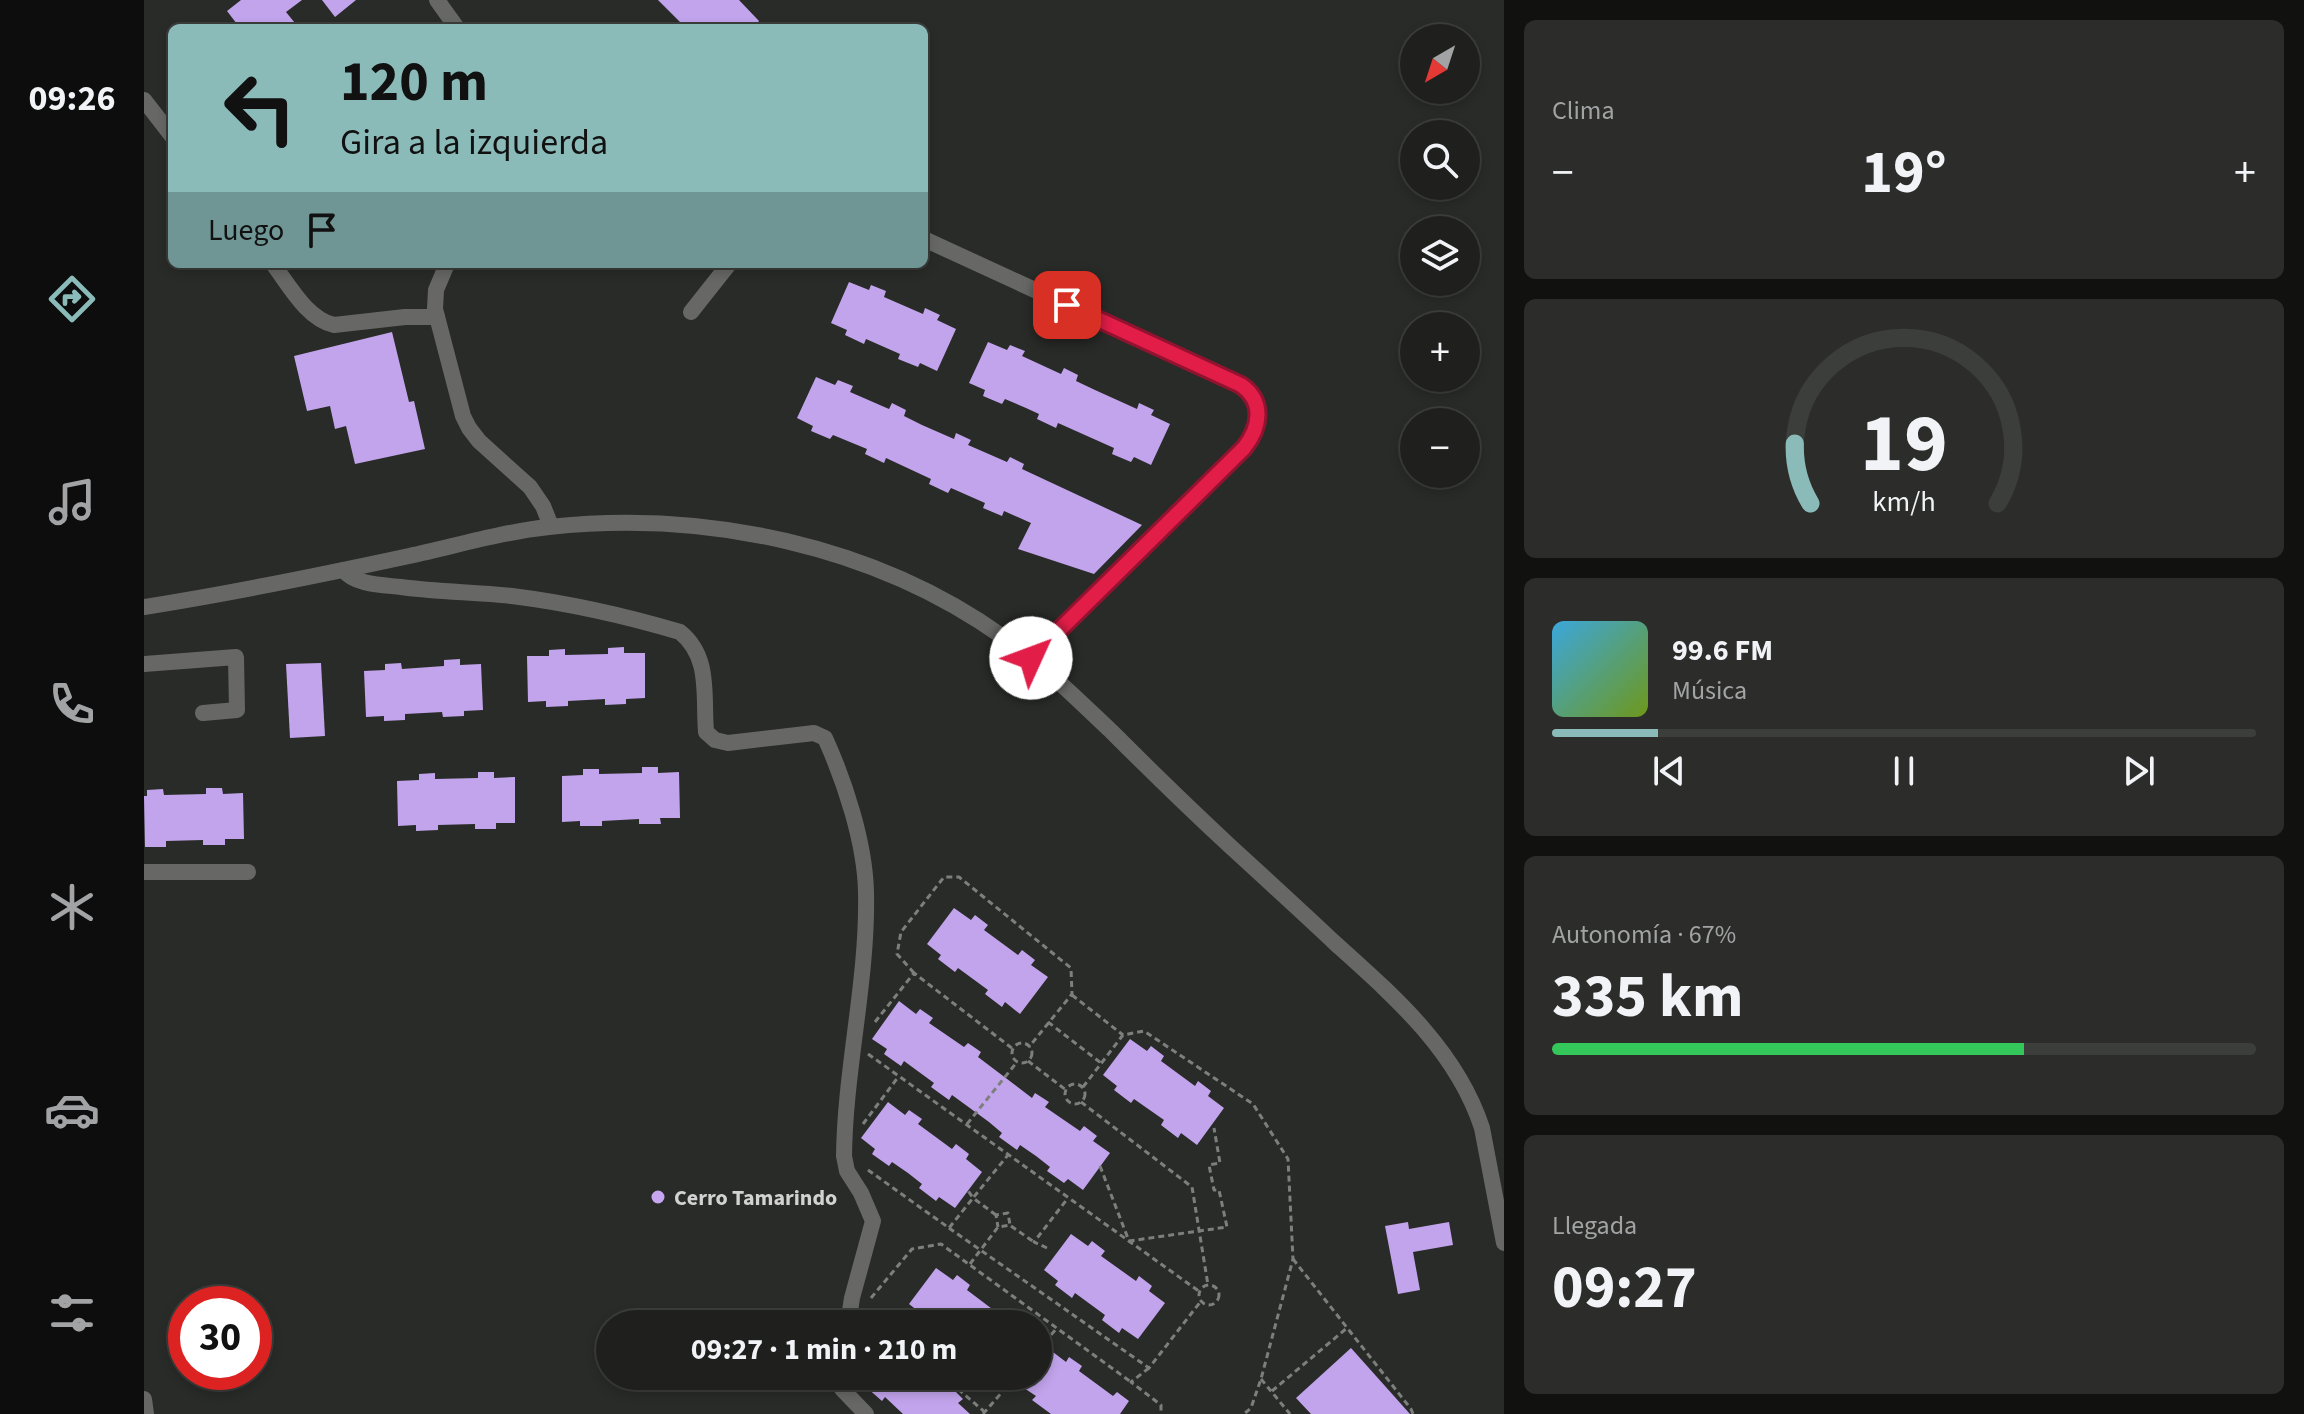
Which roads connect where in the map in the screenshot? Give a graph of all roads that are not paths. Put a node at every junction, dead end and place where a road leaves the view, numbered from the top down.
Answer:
1 (437, 0) edge
2 (454, 24) edge
3 (144, 100) edge
4 (168, 131) edge
5 (928, 241) edge
6 (276, 268) edge
7 (445, 268) edge
8 (726, 268) edge
9 (691, 312) dead end
10 (437, 317) junction
11 (551, 526) junction
12 (344, 570) junction
13 (144, 607) edge
14 (1031, 658) junction
15 (144, 664) edge
16 (203, 713) dead end
17 (144, 872) edge
18 (248, 872) dead end
19 (1504, 1243) edge
20 (850, 1310) edge
21 (843, 1390) edge
22 (144, 1399) edge
23 (146, 1414) edge
24 (866, 1414) edge

1 - 2 street
3 - 4 street
5 - 14 street
6 - 10 street
7 - 10 street
8 - 9 street
10 - 11 street
11 - 12 street
11 - 14 street
12 - 13 street
12 - 20 street
14 - 19 street
15 - 16 street
17 - 18 street
21 - 24 street
22 - 23 street

